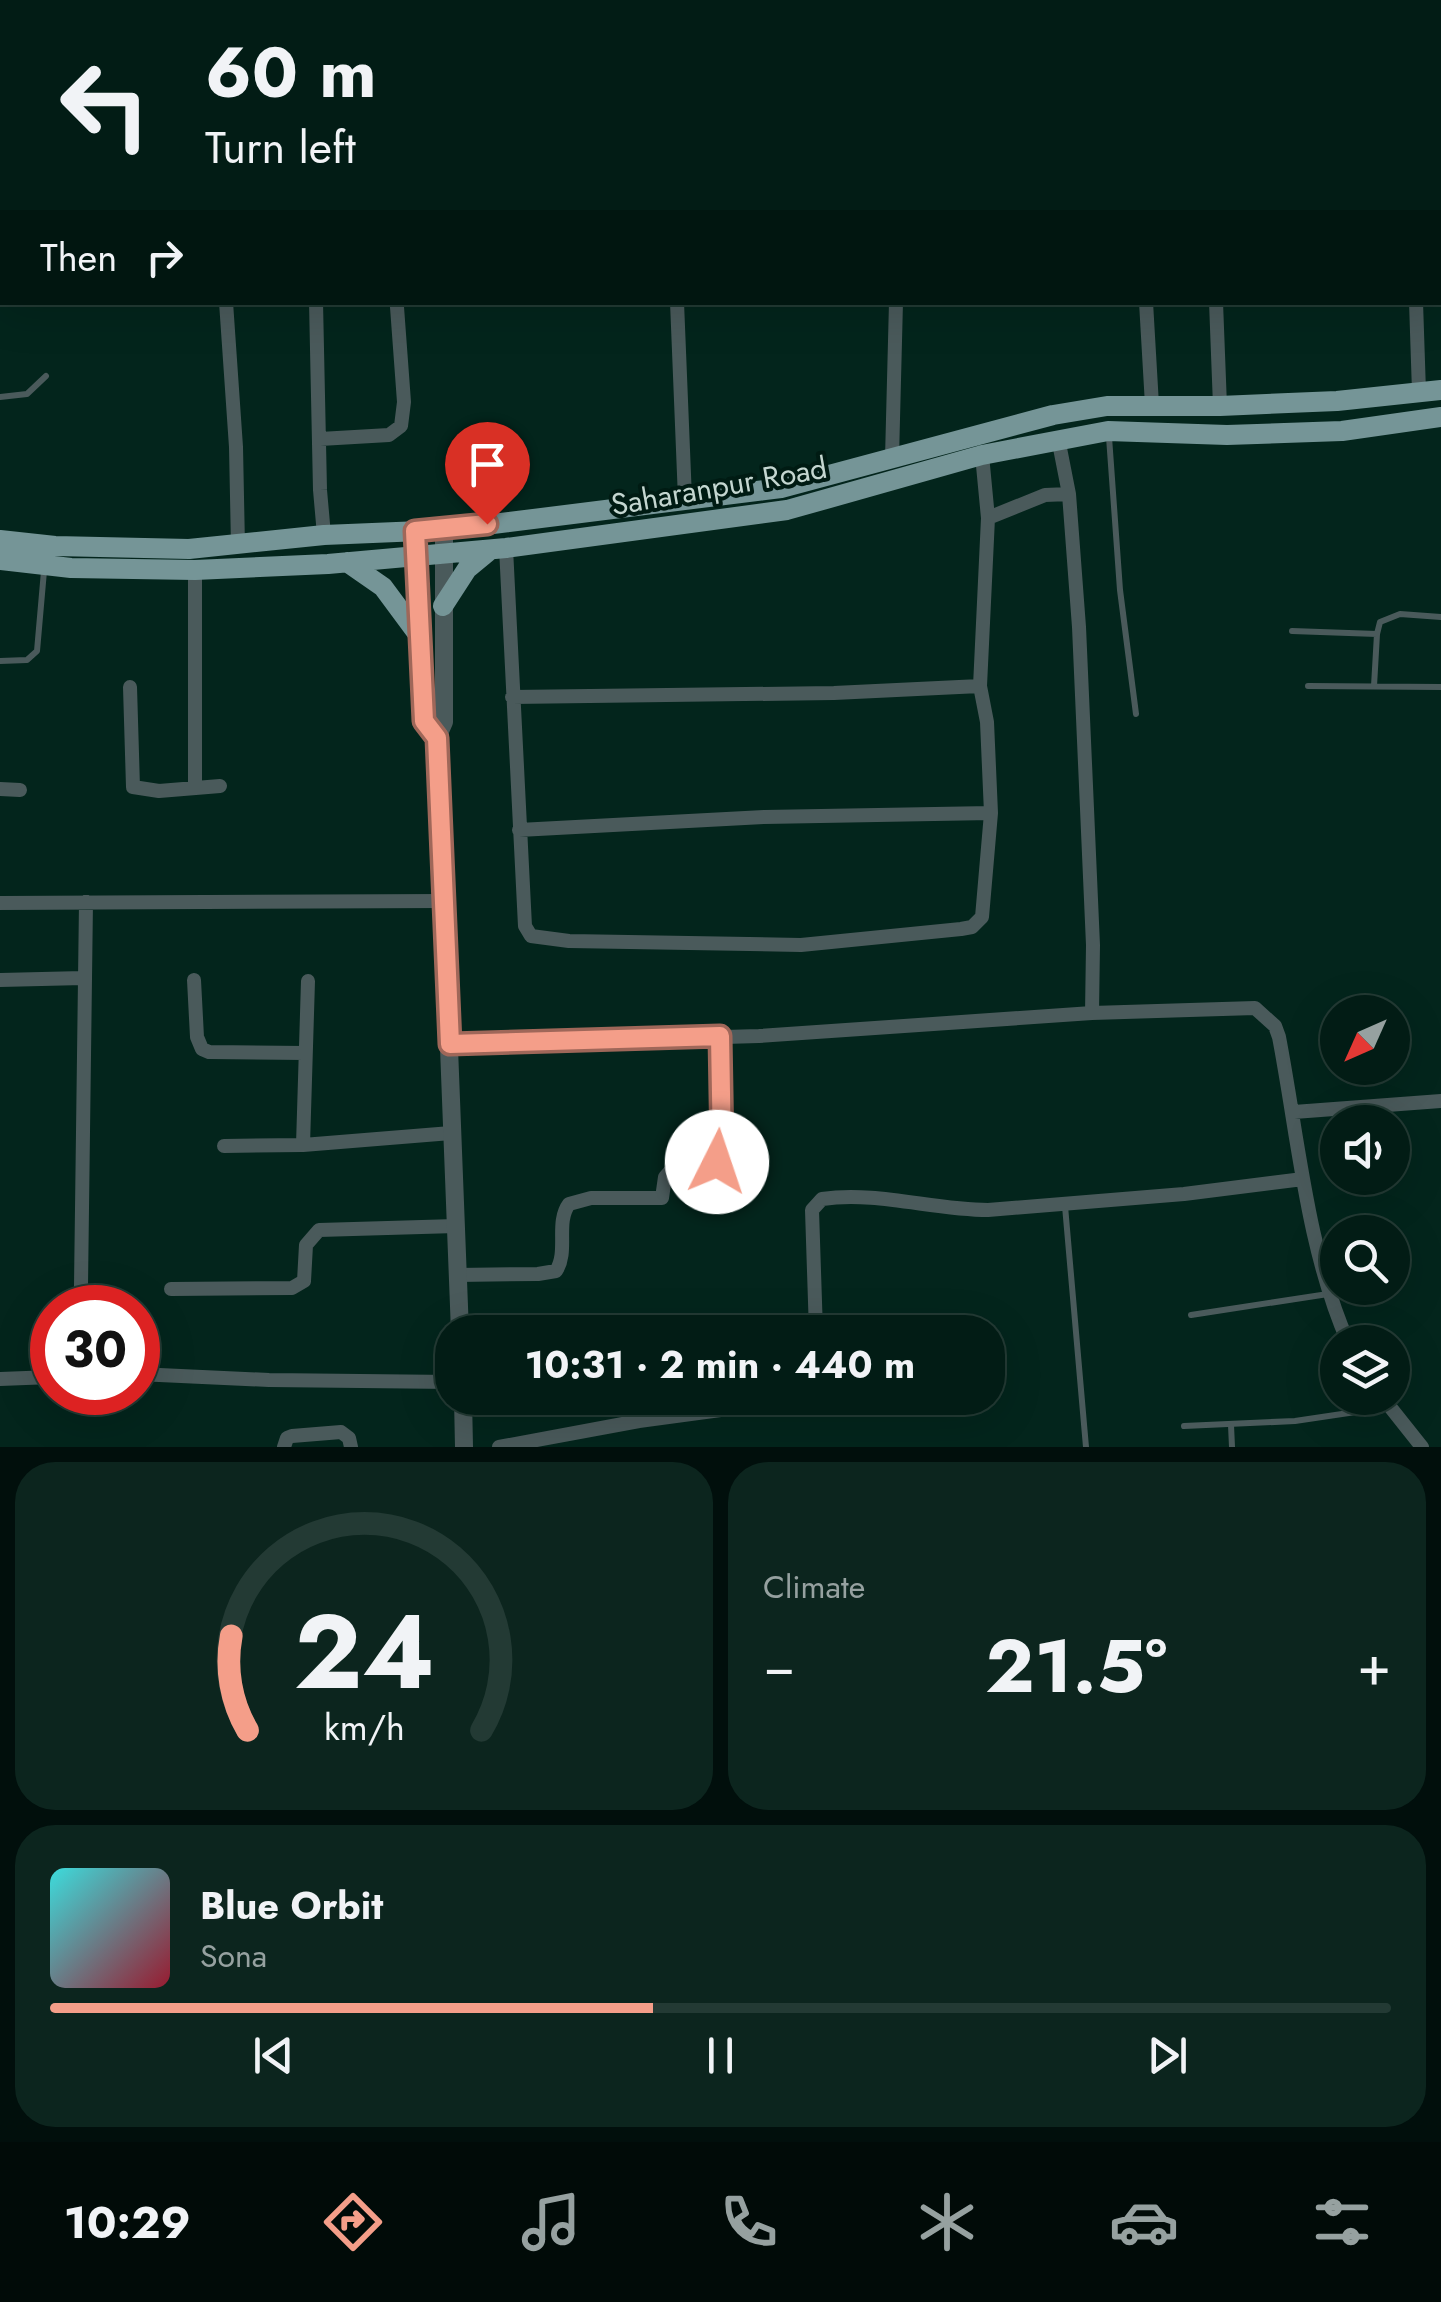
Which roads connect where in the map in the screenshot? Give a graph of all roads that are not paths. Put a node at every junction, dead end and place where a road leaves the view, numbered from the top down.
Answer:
1 (226, 305) edge
2 (316, 305) edge
3 (677, 305) edge
4 (896, 305) edge
5 (1146, 305) edge
6 (1216, 305) edge
7 (1416, 305) edge
8 (398, 307) dead end
9 (46, 376) dead end
10 (1441, 390) edge
11 (1419, 392) junction
12 (0, 397) edge
13 (1152, 405) junction
14 (1220, 406) junction
15 (1441, 417) edge
16 (1108, 430) junction
17 (1058, 438) junction
18 (320, 439) junction
19 (982, 456) junction
20 (892, 458) junction
21 (781, 488) junction
22 (1068, 494) junction
23 (685, 499) junction
24 (786, 510) junction
25 (988, 518) junction
26 (445, 530) junction
27 (415, 531) junction
28 (324, 535) junction
29 (0, 540) edge
30 (238, 546) junction
31 (498, 549) junction
32 (442, 553) junction
33 (415, 556) junction
34 (0, 560) edge
35 (347, 562) junction
36 (44, 564) junction
37 (195, 570) junction
38 (443, 606) junction
39 (1441, 616) edge
40 (1292, 630) dead end
41 (1377, 634) junction
42 (420, 637) junction
43 (0, 661) edge
44 (980, 686) junction
45 (1308, 686) dead end
46 (1374, 686) junction
47 (1441, 687) edge
48 (130, 688) dead end
49 (512, 697) junction
50 (1136, 714) dead end
51 (437, 738) junction
52 (220, 786) dead end
53 (195, 788) junction
54 (0, 790) edge
55 (20, 790) dead end
56 (991, 813) junction
57 (519, 830) junction
58 (445, 901) junction
59 (86, 902) junction
60 (0, 903) edge
61 (83, 978) junction
62 (0, 980) edge
63 (194, 980) dead end
64 (308, 981) dead end
65 (1092, 1013) junction
66 (720, 1036) junction
67 (450, 1044) junction
68 (306, 1053) junction
69 (1441, 1100) edge
70 (1294, 1112) junction
71 (451, 1133) junction
72 (303, 1145) junction
73 (224, 1146) dead end
74 (1303, 1178) junction
75 (1065, 1205) junction
76 (456, 1226) junction
77 (1320, 1246) edge
78 (457, 1275) junction
79 (81, 1285) edge
80 (171, 1289) dead end
81 (1320, 1296) edge
82 (459, 1315) edge
83 (815, 1315) edge
84 (1191, 1315) dead end
85 (160, 1375) edge
86 (30, 1378) edge
87 (0, 1379) edge
88 (435, 1382) edge
89 (463, 1415) edge
90 (678, 1415) edge
91 (1324, 1415) edge
92 (1397, 1415) edge
93 (1231, 1425) junction
94 (1184, 1426) dead end
95 (284, 1447) edge
96 (351, 1447) edge
97 (464, 1447) edge
98 (499, 1447) edge
99 (1086, 1447) edge
100 (1232, 1447) edge
101 (1422, 1447) edge

1 - 30 street
2 - 18 street
3 - 23 street
4 - 20 street
5 - 13 street
6 - 14 street
7 - 11 street
8 - 18 street
9 - 12 lane
10 - 11 main road, Saharanpur Road
11 - 14 main road, Saharanpur Road
13 - 14 main road, Saharanpur Road
13 - 20 main road, Saharanpur Road
15 - 16 main road, Saharanpur Road
16 - 17 main road, Saharanpur Road
16 - 50 lane
17 - 19 main road, Saharanpur Road
17 - 22 street
18 - 28 street
19 - 24 main road, Saharanpur Road
19 - 25 street
20 - 21 main road, Saharanpur Road
21 - 23 main road, Saharanpur Road
21 - 24 main road
22 - 25 street
22 - 65 street
23 - 26 main road, Saharanpur Road
24 - 31 main road, Saharanpur Road
25 - 44 street
26 - 27 main road, Saharanpur Road
26 - 32 street
27 - 28 main road, Saharanpur Road
27 - 33 street
28 - 30 main road, Saharanpur Road
29 - 30 main road, Saharanpur Road
31 - 32 main road, Saharanpur Road
31 - 38 main road
31 - 49 street
32 - 33 main road, Saharanpur Road
32 - 38 street
33 - 35 main road, Saharanpur Road
33 - 42 street
34 - 36 main road, Saharanpur Road
35 - 37 main road, Saharanpur Road
35 - 42 main road
36 - 37 main road, Saharanpur Road
36 - 43 lane
37 - 53 street
38 - 51 street
39 - 41 lane
40 - 41 lane
41 - 46 lane
42 - 51 street
44 - 49 street
44 - 56 street
45 - 46 lane
46 - 47 lane
48 - 53 street
49 - 57 street
51 - 58 street
52 - 53 street
54 - 55 street
56 - 57 street
56 - 57 street
58 - 59 street
58 - 67 street
59 - 60 street
59 - 61 street
61 - 62 street
61 - 79 street
63 - 68 street
64 - 68 street
65 - 66 street
65 - 70 street
66 - 67 street
66 - 78 street
67 - 71 street
68 - 72 street
69 - 70 street
70 - 74 street
71 - 72 street
71 - 76 street
72 - 73 street
74 - 75 street
74 - 77 street
75 - 83 street
75 - 99 lane
76 - 78 street
76 - 80 street
78 - 82 street
81 - 84 lane
85 - 88 street
86 - 87 street
89 - 97 street
90 - 98 street
91 - 93 lane
92 - 101 street
93 - 94 lane
93 - 100 lane
95 - 96 street

